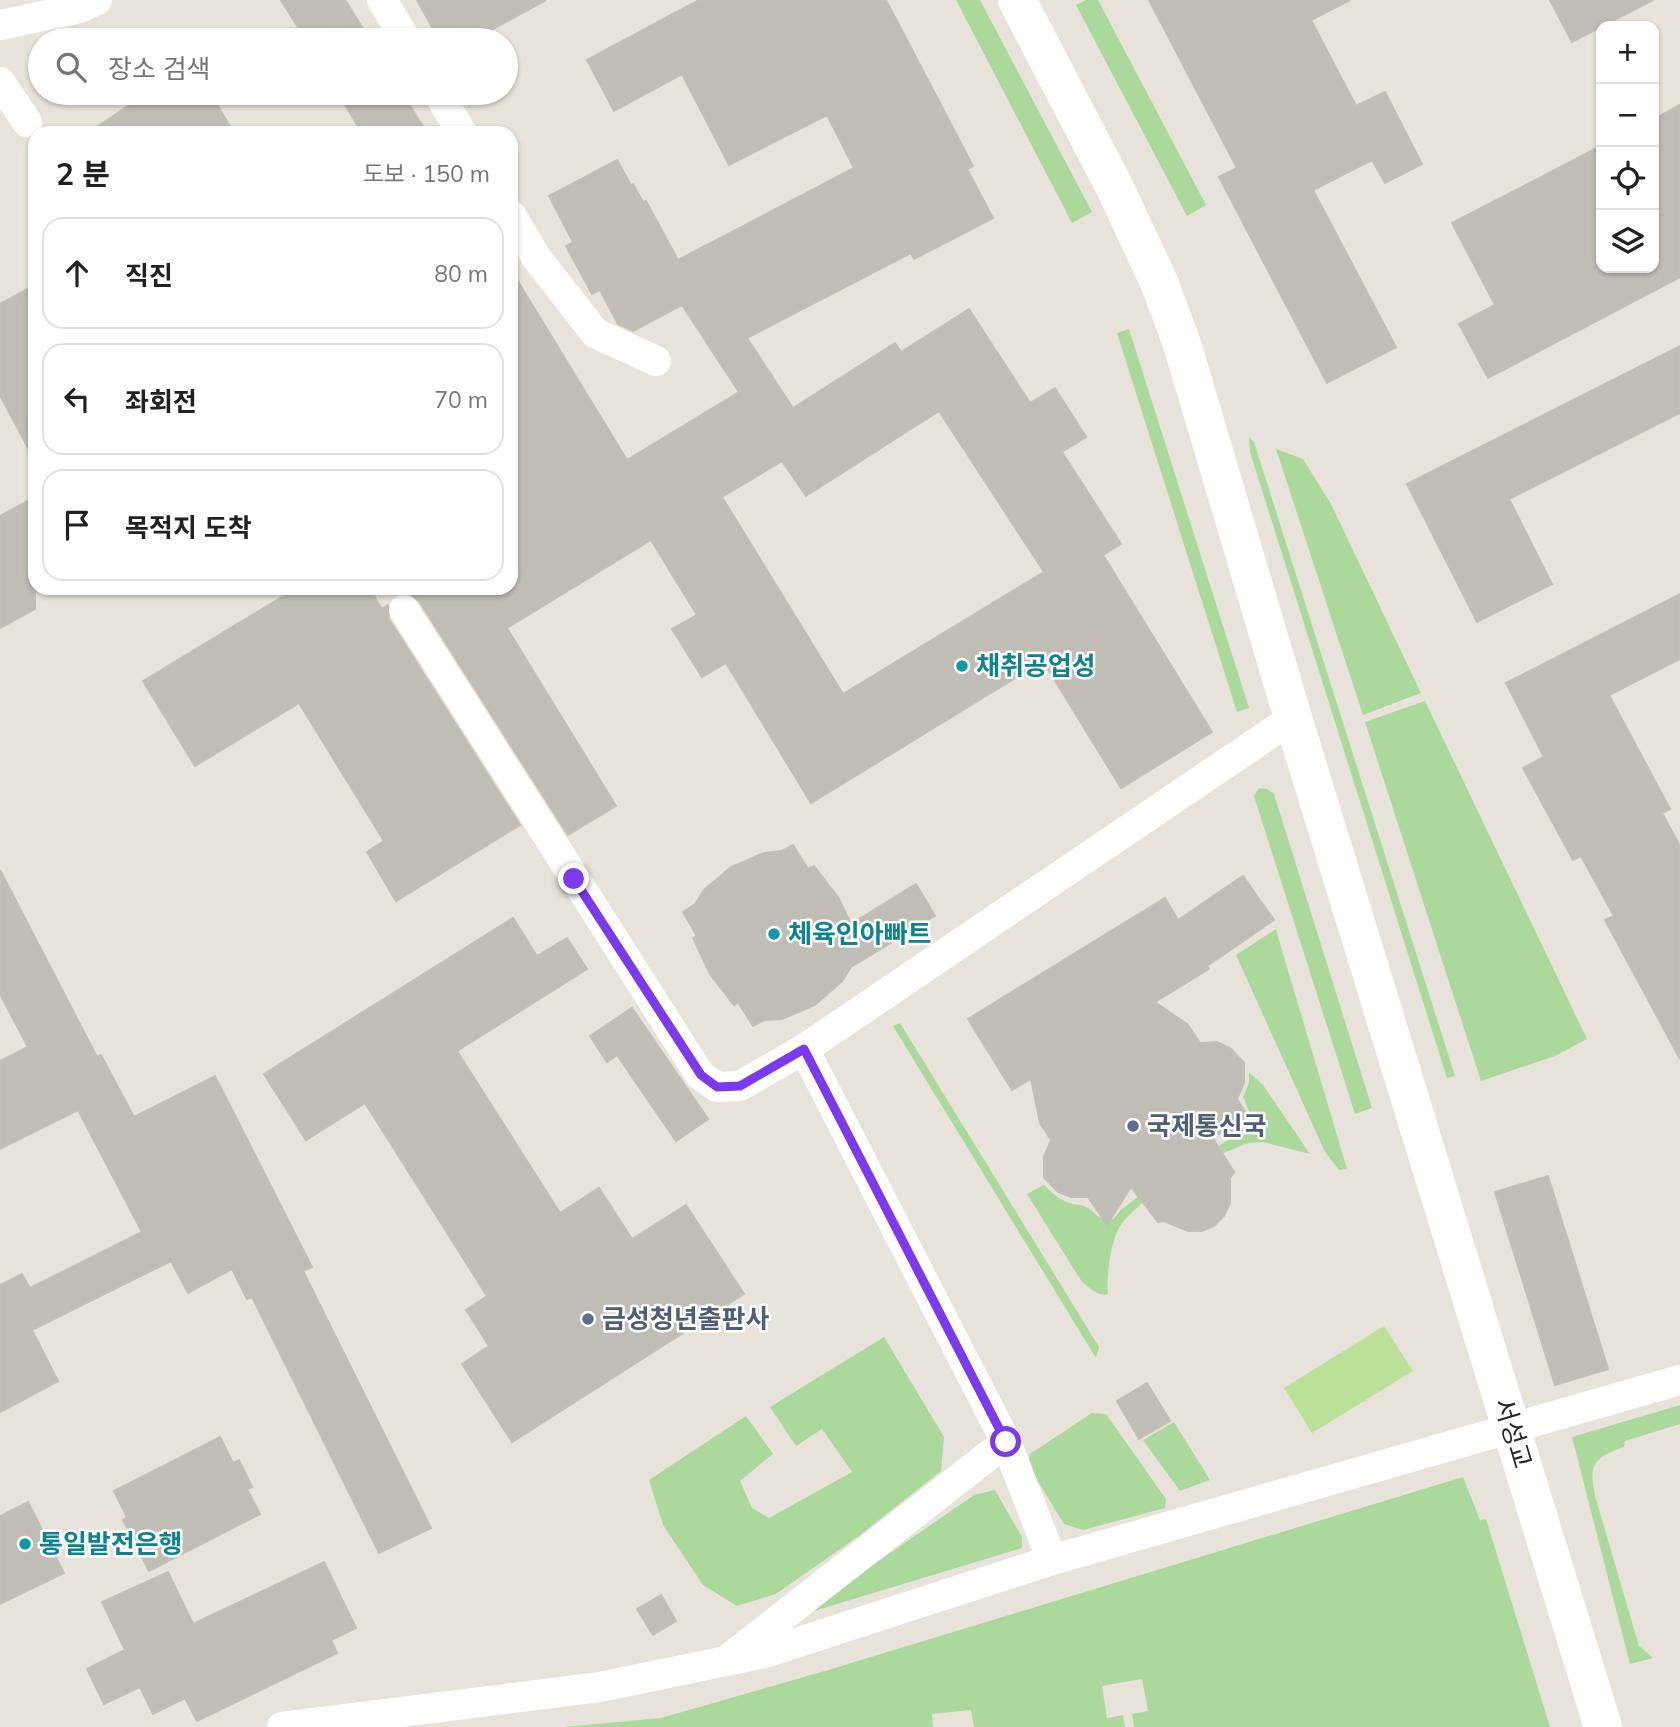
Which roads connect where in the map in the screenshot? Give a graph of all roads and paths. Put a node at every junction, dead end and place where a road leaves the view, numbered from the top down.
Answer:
1 (96, 0) edge
2 (382, 0) edge
3 (1017, 0) edge
4 (0, 25) edge
5 (399, 28) edge
6 (0, 82) edge
7 (445, 105) edge
8 (27, 122) dead end
9 (458, 126) edge
10 (518, 227) edge
11 (656, 361) dead end
12 (404, 610) dead end
13 (1293, 718) junction
14 (804, 1049) junction
15 (1680, 1380) edge
16 (1006, 1442) junction
17 (1052, 1560) junction
18 (726, 1660) junction
19 (282, 1727) edge
20 (1603, 1727) edge

1 - 4 street
2 - 5 street
3 - 13 street, 서성교
6 - 8 street
7 - 9 street
10 - 11 street
12 - 14 street
13 - 14 street
13 - 20 street, 서성교
14 - 16 street
15 - 17 street
16 - 17 street
16 - 18 street
17 - 18 street
18 - 19 street

